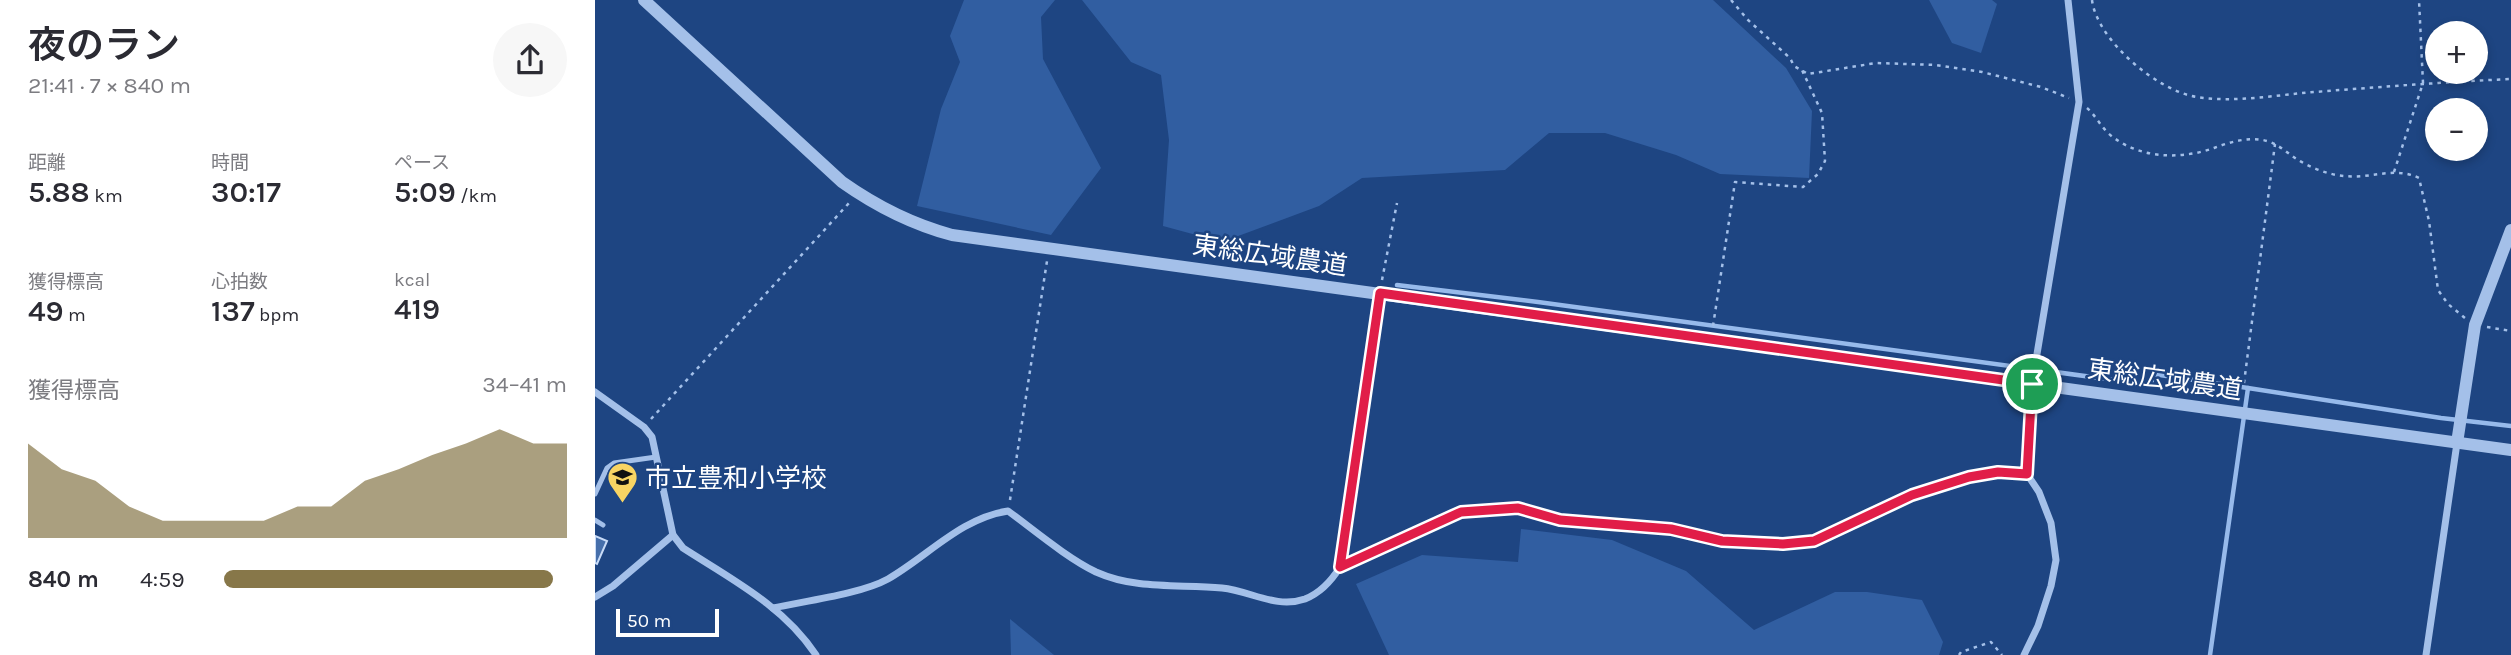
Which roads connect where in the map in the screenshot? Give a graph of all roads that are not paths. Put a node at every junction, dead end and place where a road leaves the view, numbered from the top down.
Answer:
1 (644, 0) edge
2 (2068, 0) edge
3 (2511, 230) edge
4 (2032, 384) junction
5 (595, 392) edge
6 (2457, 443) junction
7 (2511, 450) edge
8 (656, 457) junction
9 (2027, 474) junction
10 (595, 494) edge
11 (595, 520) edge
12 (603, 524) dead end
13 (673, 535) junction
14 (595, 597) edge
15 (773, 608) junction
16 (816, 655) edge
17 (2024, 655) edge
18 (2426, 655) edge

1 - 4 street, 東総広域農道
2 - 4 street
3 - 6 street
4 - 6 street, 東総広域農道
4 - 9 street
5 - 8 street
6 - 7 street, 東総広域農道
6 - 18 street
8 - 10 lane
8 - 13 street
9 - 15 street
9 - 17 street
11 - 12 lane
13 - 14 street
13 - 15 street
15 - 16 street

